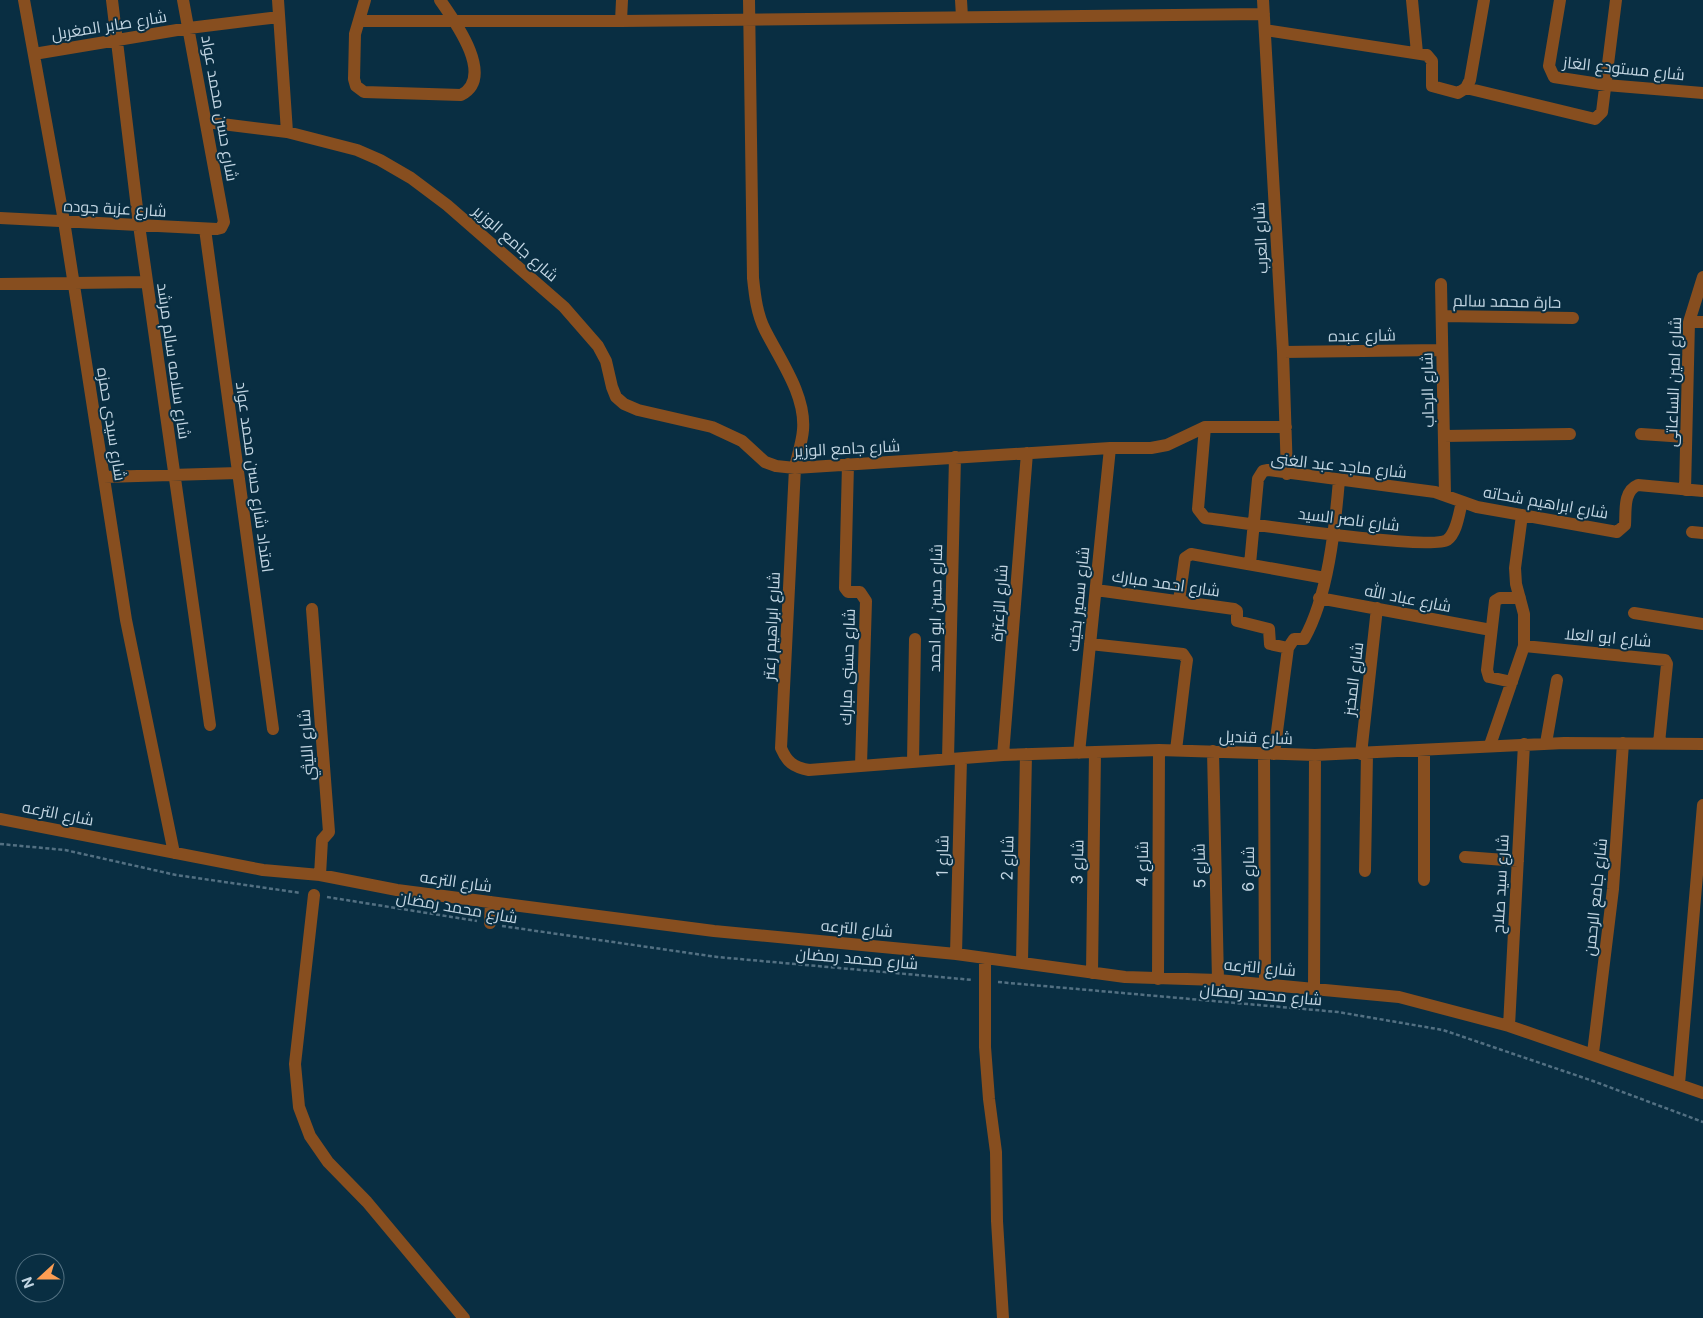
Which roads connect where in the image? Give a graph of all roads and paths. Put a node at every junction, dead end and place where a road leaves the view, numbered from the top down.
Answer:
1 (24, 0) edge
2 (112, 0) edge
3 (183, 0) edge
4 (278, 0) edge
5 (365, 0) edge
6 (440, 0) edge
7 (622, 0) edge
8 (749, 0) edge
9 (961, 0) edge
10 (1263, 0) edge
11 (1412, 0) edge
12 (1484, 0) edge
13 (1560, 0) edge
14 (1616, 0) edge
15 (1264, 14) junction
16 (279, 17) junction
17 (962, 18) junction
18 (750, 19) junction
19 (360, 21) junction
20 (621, 21) junction
21 (455, 22) junction
22 (189, 28) junction
23 (1264, 30) junction
24 (118, 40) junction
25 (1417, 53) junction
26 (34, 54) junction
27 (1606, 85) junction
28 (1466, 88) junction
29 (1703, 93) edge
30 (206, 122) junction
31 (288, 132) junction
32 (0, 218) edge
33 (64, 221) junction
34 (224, 222) joint
35 (138, 225) junction
36 (205, 229) junction
37 (1703, 277) edge
38 (147, 282) junction
39 (73, 283) junction
40 (0, 284) edge
41 (1441, 284) dead end
42 (1442, 316) junction
43 (1573, 318) dead end
44 (1689, 322) junction
45 (1703, 322) edge
46 (1442, 350) junction
47 (1283, 352) junction
48 (1205, 427) junction
49 (1286, 427) junction
50 (1570, 434) dead end
51 (1642, 434) dead end
52 (1444, 436) junction
53 (1686, 437) junction
54 (1110, 448) junction
55 (1026, 453) junction
56 (955, 458) junction
57 (848, 464) junction
58 (795, 468) junction
59 (238, 473) junction
60 (1287, 474) junction
61 (174, 475) junction
62 (104, 477) junction
63 (1339, 480) junction
64 (1685, 490) junction
65 (1703, 491) edge
66 (1445, 495) junction
67 (1462, 502) junction
68 (1522, 515) junction
69 (1254, 524) junction
70 (1334, 534) junction
71 (1250, 564) junction
72 (1325, 578) junction
73 (1096, 590) junction
74 (1319, 598) junction
75 (1520, 598) junction
76 (1179, 601) junction
77 (1377, 608) junction
78 (312, 609) dead end
79 (1634, 613) dead end
80 (1703, 624) edge
81 (1491, 630) junction
82 (915, 639) dead end
83 (1090, 644) junction
84 (1524, 646) junction
85 (1288, 648) junction
86 (1557, 680) dead end
87 (1512, 682) junction
88 (210, 725) dead end
89 (272, 729) dead end
90 (1623, 743) junction
91 (1659, 743) junction
92 (1524, 744) junction
93 (1546, 744) junction
94 (1703, 744) edge
95 (1490, 745) junction
96 (1159, 750) junction
97 (1176, 750) junction
98 (1424, 750) junction
99 (1213, 751) junction
100 (1095, 752) junction
101 (1079, 753) junction
102 (1026, 754) junction
103 (1269, 754) junction
104 (1364, 754) junction
105 (1315, 755) junction
106 (1003, 756) junction
107 (961, 758) junction
108 (948, 760) junction
109 (914, 762) junction
110 (861, 765) junction
111 (809, 770) joint
112 (1703, 805) edge
113 (0, 819) edge
114 (0, 844) edge
115 (174, 853) junction
116 (1465, 857) dead end
117 (1518, 861) junction
118 (1365, 870) dead end
119 (320, 875) junction
120 (1424, 880) dead end
121 (314, 895) junction
122 (491, 902) junction
123 (490, 923) junction
124 (956, 954) junction
125 (985, 958) junction
126 (1022, 962) junction
127 (1092, 973) junction
128 (1158, 979) junction
129 (1218, 980) junction
130 (985, 981) junction
131 (1265, 984) junction
132 (1314, 988) junction
133 (1509, 1026) junction
134 (1593, 1054) junction
135 (1680, 1084) junction
136 (1703, 1093) edge
137 (1703, 1122) edge
138 (464, 1318) edge
139 (1003, 1318) edge

1 - 26 street, شارع سيدى حمزه
2 - 24 street, شارع سلامه سالم مرشد
3 - 22 street, شارع حسن محمد عواد
4 - 16 street
5 - 19 street
6 - 21 street
7 - 20 street
8 - 18 street, شارع ابراهيم زعتر
9 - 17 street
10 - 15 street, شارع العرب
11 - 25 street
12 - 28 street
13 - 27 street, شارع مستودع الغاز
14 - 27 street
15 - 17 street
15 - 23 street, شارع العرب
16 - 22 street, شارع صابر المغربل
16 - 31 street
17 - 18 street
18 - 20 street
18 - 58 street, شارع ابراهيم زعتر
19 - 21 street
19 - 21 street
20 - 21 street
22 - 24 street, شارع صابر المغربل
22 - 30 street, شارع حسن محمد عواد
23 - 25 street
23 - 47 street, شارع العرب
24 - 26 street, شارع صابر المغربل
24 - 35 street, شارع سلامه سالم مرشد
25 - 28 street
26 - 33 street, شارع سيدى حمزه
27 - 28 street
27 - 29 street, شارع مستودع الغاز
30 - 31 street, شارع جامع الوزير
30 - 34 street, شارع حسن محمد عواد
31 - 58 street, شارع جامع الوزير
32 - 33 street, شارع عزبة جوده
33 - 35 street, شارع عزبة جوده
33 - 39 street, شارع سيدى حمزه
34 - 36 street, شارع عزبة جوده
35 - 36 street, شارع عزبة جوده
35 - 38 street, شارع سلامه سالم مرشد
36 - 59 street, امتداد شارع حسن محمد عواد
37 - 44 street, شارع امين الساعاتى
38 - 39 street
38 - 61 street, شارع سلامه سالم مرشد
39 - 40 street
39 - 62 street, شارع سيدى حمزه
41 - 42 street, شارع الرحاب
42 - 43 street, حارة محمد سالم
42 - 46 street, شارع الرحاب
44 - 45 street
44 - 53 street, شارع امين الساعاتى
46 - 47 street, شارع عبده
46 - 52 street, شارع الرحاب
47 - 49 street, شارع العرب
48 - 49 street, شارع جامع الوزير
48 - 54 street, شارع جامع الوزير
48 - 69 street, شارع ناصر السيد
49 - 60 street, شارع العرب
50 - 52 street
51 - 53 street
52 - 66 street, شارع الرحاب
53 - 64 street, شارع امين الساعاتى
54 - 55 street, شارع جامع الوزير
54 - 73 street, شارع سمير بخيت
55 - 56 street, شارع جامع الوزير
55 - 106 street, شارع الزعترة
56 - 57 street, شارع جامع الوزير
56 - 108 street, شارع حسن ابو احمد
57 - 58 street, شارع جامع الوزير
57 - 110 street, شارع حسنى مبارك
58 - 111 street, شارع ابراهيم زعتر
59 - 61 street
59 - 89 street, امتداد شارع حسن محمد عواد
60 - 63 street, شارع ماجد عبد الغنى
60 - 69 street, شارع ماجد عبد الغنى
61 - 62 street
61 - 88 street, شارع سلامه سالم مرشد
62 - 115 street, شارع سيدى حمزه
63 - 66 street, شارع ماجد عبد الغنى
63 - 70 street
64 - 65 street
64 - 68 street, شارع ابراهيم شحاته
66 - 67 street, شارع ابراهيم شحاته
67 - 68 street, شارع ابراهيم شحاته
67 - 70 street, شارع ناصر السيد
68 - 75 street
69 - 70 street, شارع ناصر السيد
69 - 71 street, شارع ماجد عبد الغنى
70 - 72 street
71 - 72 street
71 - 76 street
72 - 74 street
73 - 76 street, شارع احمد مبارك
73 - 83 street, شارع سمير بخيت
74 - 77 street, شارع عباد الله
74 - 85 street
75 - 81 street
75 - 84 street
76 - 85 street, شارع احمد مبارك
77 - 81 street, شارع عباد الله
77 - 104 street, شارع المخبز
78 - 119 street, شارع الليثي
79 - 80 street
81 - 87 street
82 - 109 street
83 - 97 street
83 - 101 street, شارع سمير بخيت
84 - 87 street
84 - 91 street, شارع ابو العلا
85 - 103 street, شارع 6
86 - 93 street
87 - 95 street
90 - 91 street, شارع قنديل
90 - 93 street, شارع قنديل
90 - 134 street, شارع جامع الرحمن
91 - 94 street, شارع قنديل
92 - 93 street, شارع قنديل
92 - 95 street, شارع قنديل
92 - 117 street, شارع سيد صلاح
95 - 98 street, شارع قنديل
96 - 97 street, شارع قنديل
96 - 100 street, شارع قنديل
96 - 128 street, شارع 4
97 - 99 street, شارع قنديل
98 - 104 street, شارع قنديل
98 - 120 street
99 - 103 street, شارع قنديل
99 - 129 street, شارع 5
100 - 101 street, شارع قنديل
100 - 127 street, شارع 3
101 - 102 street, شارع قنديل
102 - 106 street, شارع قنديل
102 - 126 street, شارع 2
103 - 105 street, شارع قنديل
103 - 131 street, شارع 6
104 - 105 street, شارع قنديل
104 - 118 street, شارع المخبز
105 - 132 street
106 - 107 street, شارع قنديل
107 - 108 street, شارع قنديل
107 - 124 street, شارع 1
108 - 109 street, شارع قنديل
109 - 110 street, شارع قنديل
110 - 111 street, شارع قنديل
112 - 135 street
113 - 115 street, شارع الترعه
114 - 121 path, شارع محمد رمضان
115 - 119 street, شارع الترعه
116 - 117 street
117 - 133 street, شارع سيد صلاح
119 - 122 street, شارع الترعه
121 - 123 path, شارع محمد رمضان
121 - 138 street
122 - 123 street
122 - 124 street, شارع الترعه
123 - 130 path, شارع محمد رمضان
124 - 125 street, شارع الترعه
125 - 126 street, شارع الترعه
125 - 130 street
126 - 127 street, شارع الترعه
127 - 128 street, شارع الترعه
128 - 129 street, شارع الترعه
129 - 131 street, شارع الترعه
130 - 137 path, شارع محمد رمضان
130 - 139 street
131 - 132 street, شارع الترعه
132 - 133 street, شارع الترعه
133 - 134 street, شارع الترعه
134 - 135 street, شارع الترعه
135 - 136 street, شارع الترعه

